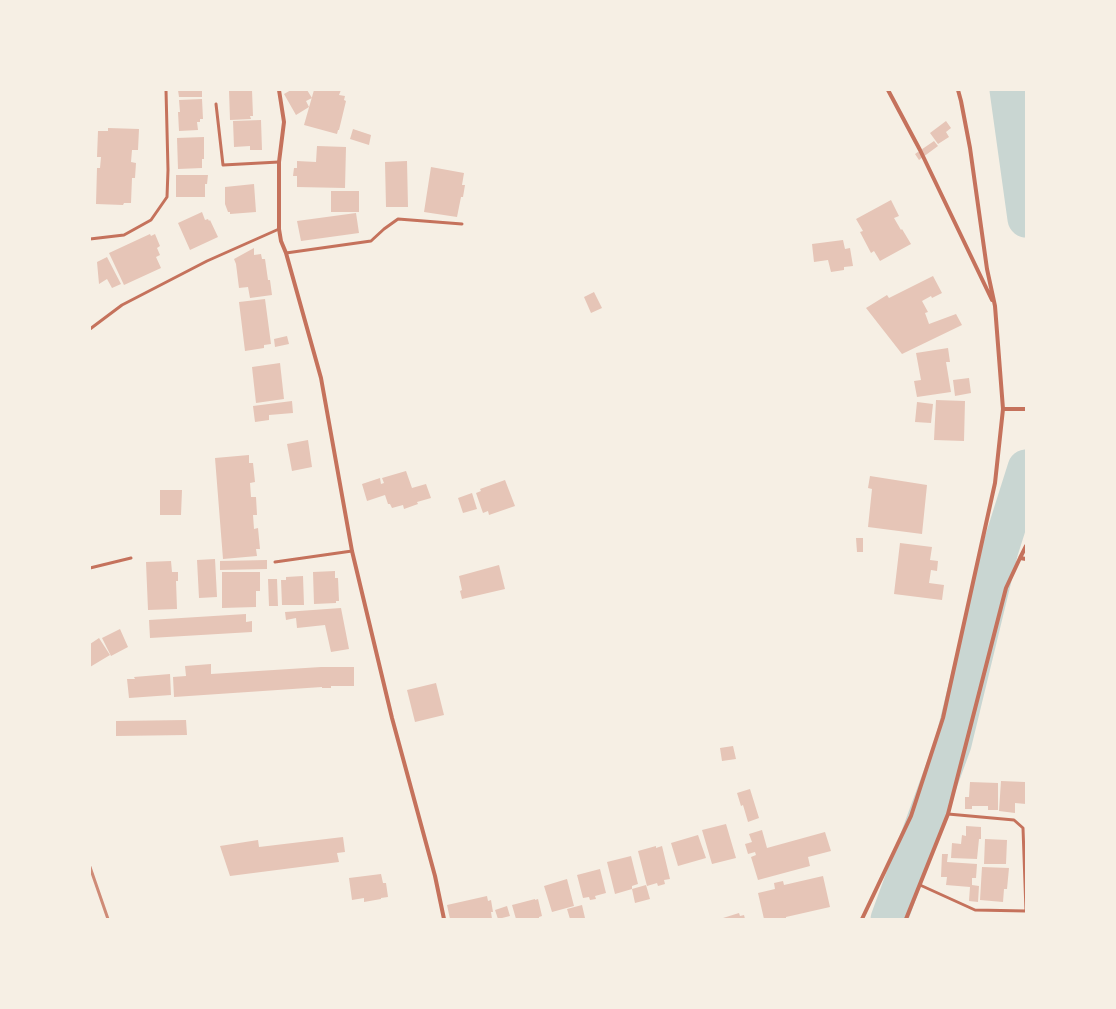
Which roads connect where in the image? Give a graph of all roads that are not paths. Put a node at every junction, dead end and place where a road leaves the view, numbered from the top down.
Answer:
1 (166, 90) edge
2 (279, 90) edge
3 (888, 90) edge
4 (958, 90) edge
5 (216, 104) dead end
6 (279, 162) junction
7 (462, 224) dead end
8 (279, 229) junction
9 (90, 239) edge
10 (286, 253) junction
11 (994, 306) junction
12 (90, 329) edge
13 (1003, 409) junction
14 (1026, 409) edge
15 (1026, 546) edge
16 (352, 551) junction
17 (131, 558) dead end
18 (1020, 558) junction
19 (1026, 559) edge
20 (275, 562) dead end
21 (90, 568) edge
22 (948, 814) junction
23 (920, 885) junction
24 (444, 919) edge
25 (862, 919) edge
26 (906, 919) edge

1 - 9 lane
2 - 6 street
3 - 11 street
4 - 11 street
5 - 6 lane
6 - 8 street
7 - 10 lane
8 - 10 street
8 - 12 lane
10 - 16 street
11 - 13 street
13 - 14 street
13 - 25 street
15 - 18 street
16 - 20 lane
16 - 24 street
17 - 21 lane
18 - 19 street
18 - 22 street
22 - 23 street
22 - 23 lane
23 - 26 street

